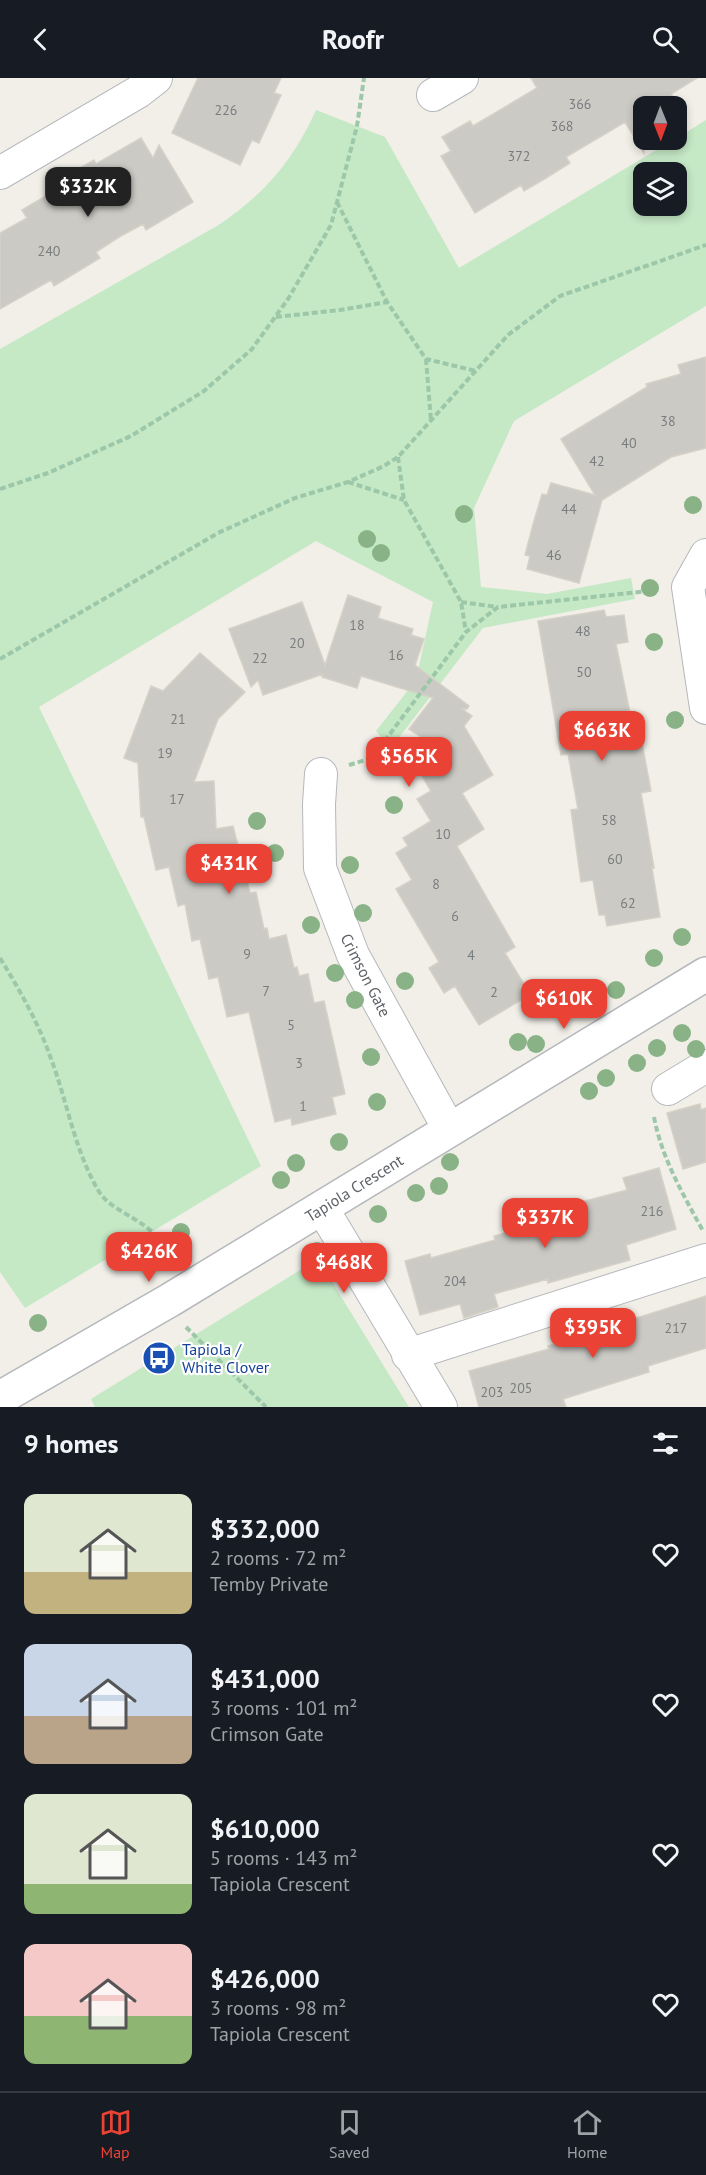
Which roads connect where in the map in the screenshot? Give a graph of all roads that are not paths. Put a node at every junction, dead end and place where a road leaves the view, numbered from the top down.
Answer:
1 (156, 78) edge
2 (462, 78) edge
3 (433, 95) dead end
4 (0, 173) edge
5 (706, 555) edge
6 (706, 708) edge
7 (321, 774) road end
8 (706, 974) edge
9 (706, 1066) edge
10 (668, 1089) road end
11 (449, 1130) junction
12 (322, 1208) junction
13 (706, 1260) edge
14 (408, 1355) junction
15 (0, 1398) edge
16 (441, 1407) edge

1 - 4 street
2 - 3 street
5 - 6 street
7 - 11 street, Crimson Gate
8 - 11 street, Tapiola Crescent
9 - 10 street
11 - 12 street, Tapiola Crescent
12 - 14 street
12 - 15 street, Tapiola Crescent
13 - 14 street
14 - 16 street

